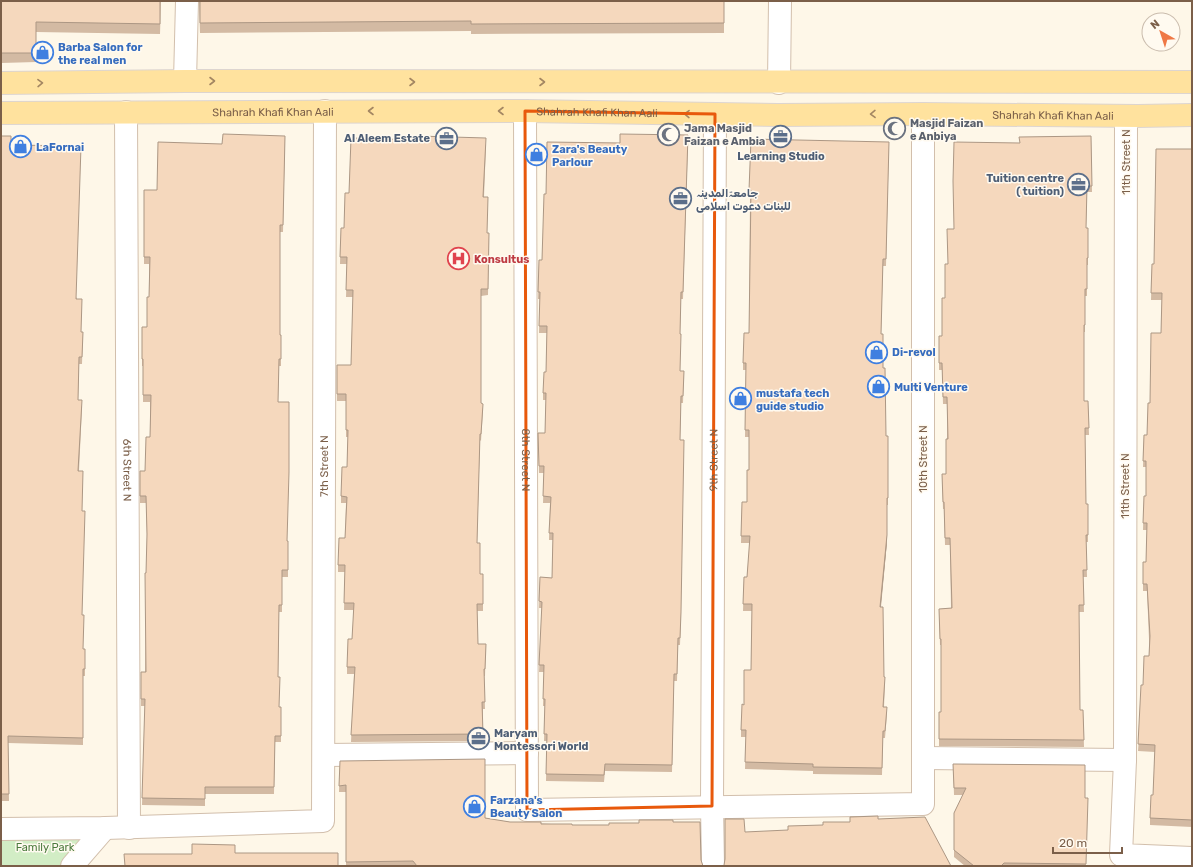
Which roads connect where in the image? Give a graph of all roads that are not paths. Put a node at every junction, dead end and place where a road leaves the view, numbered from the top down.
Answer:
1 (187, 1) edge
2 (780, 1) edge
3 (185, 81) junction
4 (1139, 82) junction
5 (1192, 82) edge
6 (1, 83) edge
7 (770, 83) junction
8 (325, 111) junction
9 (525, 111) junction
10 (126, 112) junction
11 (1, 113) edge
12 (715, 114) junction
13 (923, 114) junction
14 (762, 115) junction
15 (1192, 115) edge
16 (1132, 116) junction
17 (527, 753) junction
18 (324, 755) junction
19 (924, 758) junction
20 (1125, 760) junction
21 (712, 806) junction
22 (105, 828) junction
23 (129, 828) junction
24 (1, 829) edge
25 (1192, 858) edge
26 (72, 866) edge
27 (713, 866) edge

1 - 3 street
2 - 7 street
6 -> 3 main road
3 -> 7 main road
4 - 5 main road
4 - 7 main road
4 - 16 main road
7 - 14 main road
9 -> 8 main road, Shahrah Khafi Khan Aali
8 - 10 main road, Shahrah Khafi Khan Aali
8 - 18 street, 7th Street N
12 -> 9 main road, Shahrah Khafi Khan Aali
9 - 17 street, 8th Street N
10 - 11 main road, Shahrah Khafi Khan Aali
10 - 23 street, 6th Street N
12 - 14 main road, Shahrah Khafi Khan Aali
12 - 21 street, 9th Street N
13 -> 14 main road, Shahrah Khafi Khan Aali
13 - 16 main road, Shahrah Khafi Khan Aali
13 - 19 street, 10th Street N
15 - 16 main road, Shahrah Khafi Khan Aali
16 - 20 street, 11th Street N
17 - 18 street
17 - 21 street, 8th Street N
18 - 23 street, 7th Street N
19 - 20 street
19 - 21 street, 10th Street N
20 - 25 street, 11th Street N
21 - 27 street, 9th Street N
22 - 23 street
22 - 24 street
22 - 26 street

